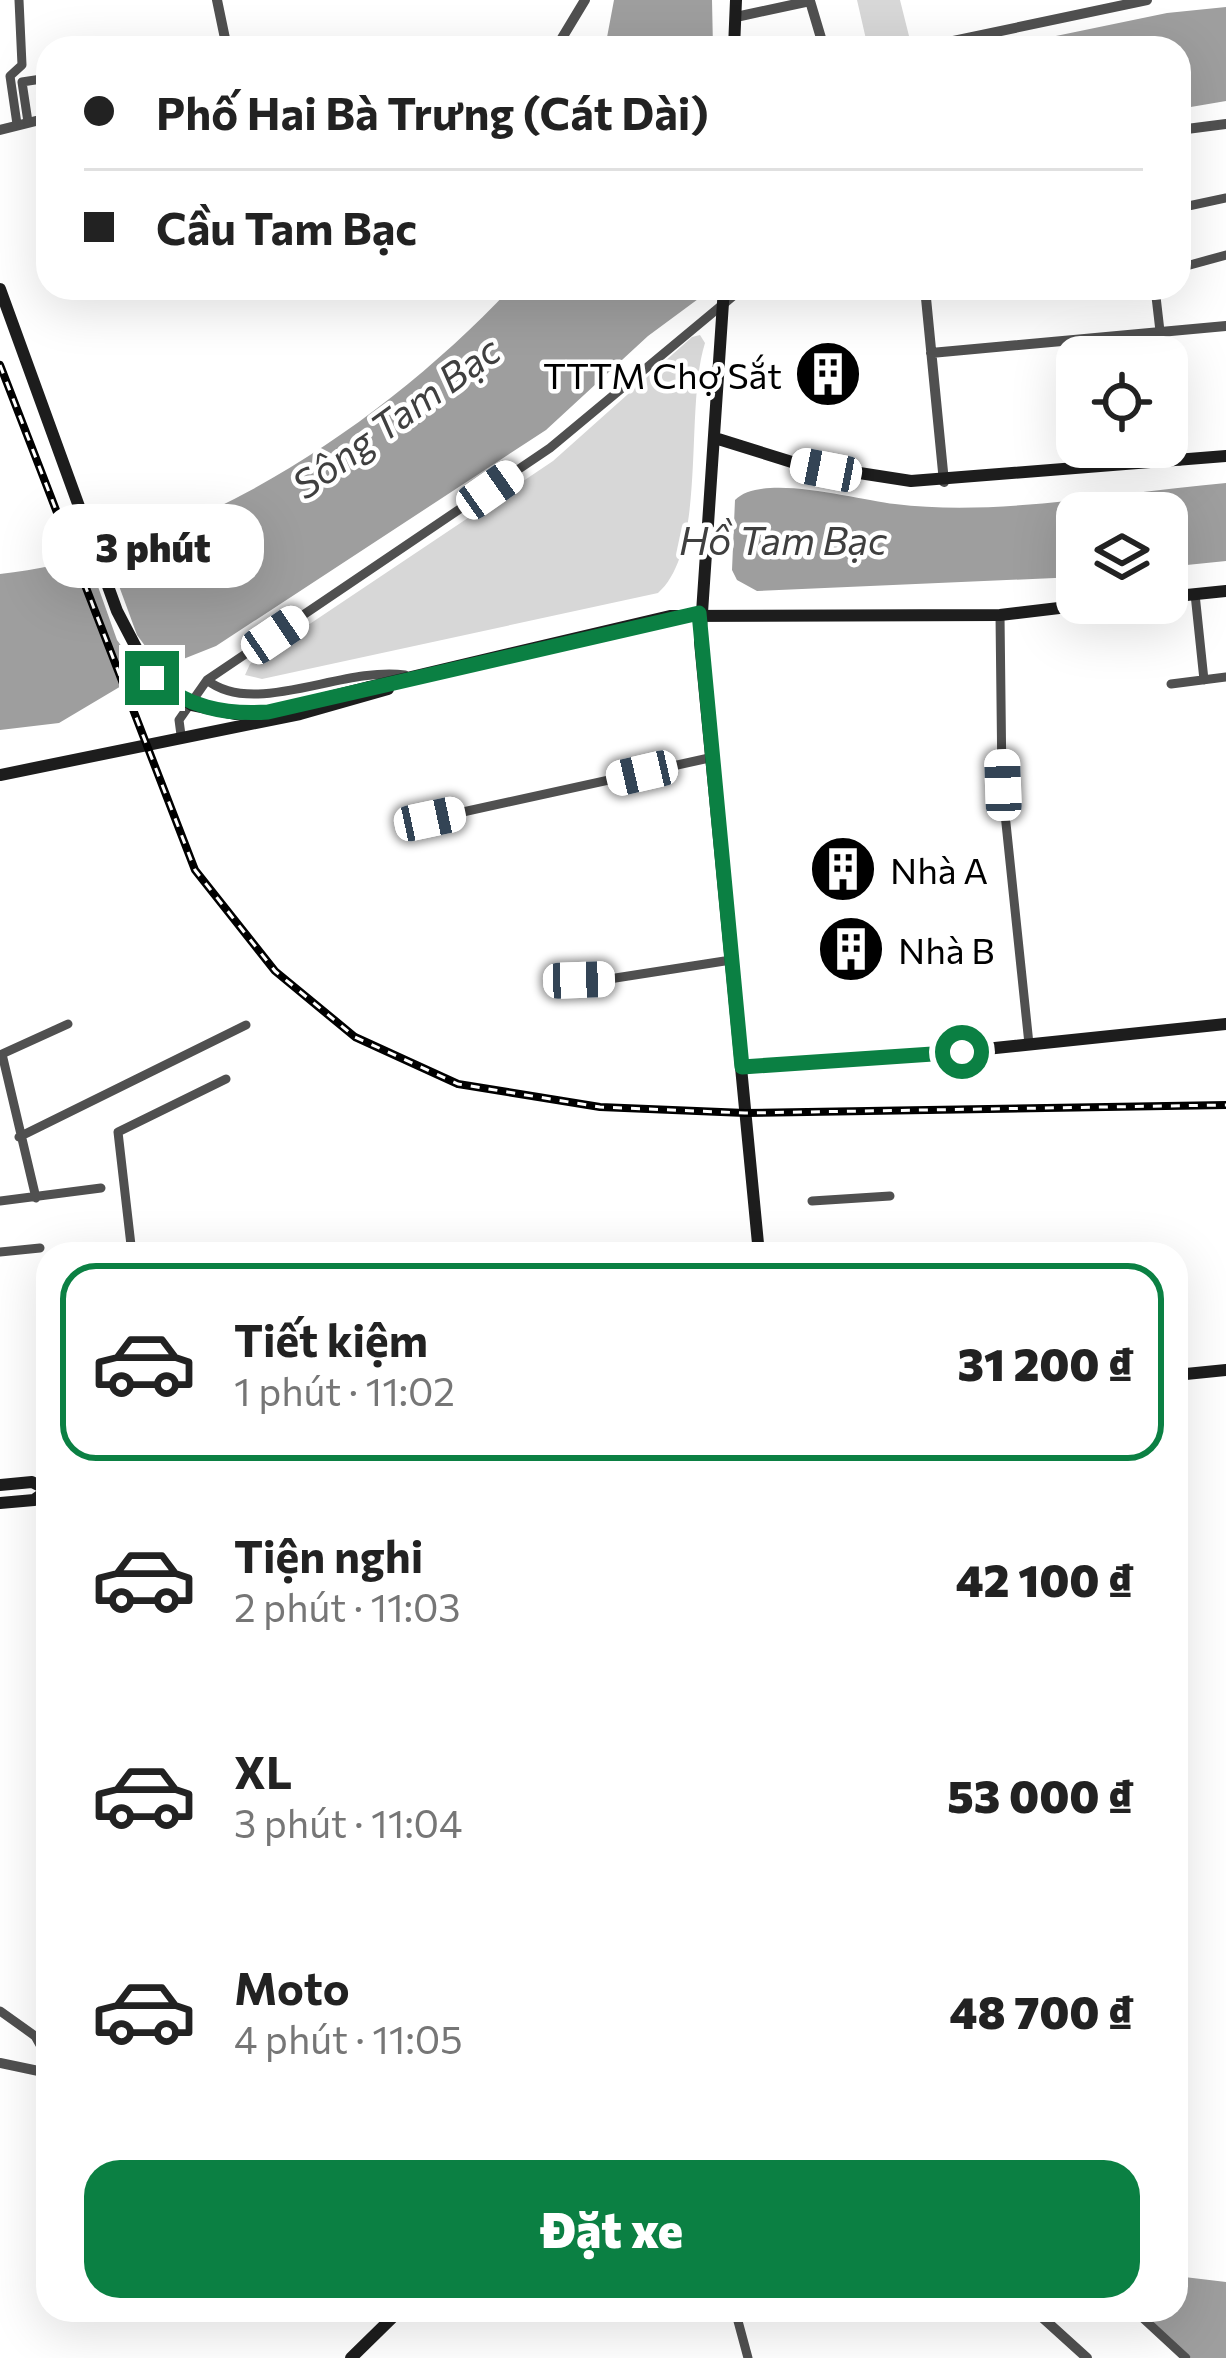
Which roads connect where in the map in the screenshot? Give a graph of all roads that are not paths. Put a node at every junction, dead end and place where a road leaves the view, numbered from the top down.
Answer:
1 (19, 0) edge
2 (217, 0) edge
3 (585, 0) edge
4 (736, 0) edge
5 (1147, 0) edge
6 (736, 17) junction
7 (224, 36) edge
8 (563, 36) edge
9 (735, 36) edge
10 (820, 36) edge
11 (977, 36) edge
12 (36, 80) edge
13 (36, 120) edge
14 (23, 123) junction
15 (1226, 124) edge
16 (1191, 128) edge
17 (0, 130) edge
18 (1226, 198) edge
19 (1191, 205) edge
20 (1226, 255) edge
21 (1191, 265) edge
22 (0, 290) edge
23 (723, 300) edge
24 (728, 300) edge
25 (926, 300) edge
26 (1156, 300) edge
27 (722, 305) junction
28 (1226, 326) edge
29 (1160, 333) junction
30 (1160, 336) edge
31 (931, 353) junction
32 (715, 438) junction
33 (1226, 455) edge
34 (1188, 459) edge
35 (1094, 468) edge
36 (944, 482) junction
37 (1226, 591) edge
38 (1188, 594) edge
39 (1195, 594) junction
40 (1056, 608) edge
41 (699, 613) junction
42 (1000, 615) junction
43 (416, 677) junction
44 (1226, 677) edge
45 (207, 680) junction
46 (1204, 680) junction
47 (1171, 684) dead end
48 (182, 735) junction
49 (709, 758) junction
50 (0, 775) edge
51 (430, 819) dead end
52 (730, 960) junction
53 (548, 982) dead end
54 (68, 1024) dead end
55 (1226, 1024) edge
56 (246, 1025) dead end
57 (1030, 1045) junction
58 (742, 1067) junction
59 (226, 1079) dead end
60 (19, 1136) junction
61 (101, 1188) dead end
62 (890, 1196) dead end
63 (36, 1198) junction
64 (0, 1201) edge
65 (812, 1201) dead end
66 (131, 1242) edge
67 (758, 1242) edge
68 (36, 1248) edge
69 (0, 1252) edge
70 (1226, 1370) edge
71 (1188, 1374) edge
72 (36, 1484) edge
73 (0, 1485) edge
74 (36, 1499) edge
75 (0, 1503) edge
76 (0, 2011) edge
77 (36, 2038) edge
78 (0, 2063) edge
79 (36, 2070) edge
80 (388, 2322) edge
81 (738, 2322) edge
82 (1048, 2322) edge
83 (1147, 2322) edge
84 (351, 2358) edge
85 (748, 2358) edge
86 (1088, 2358) edge
87 (1186, 2358) edge

1 - 14 street
2 - 7 street
3 - 8 street
4 - 6 main road
5 - 11 street
6 - 9 main road
6 - 10 street
12 - 14 street
13 - 14 street
14 - 17 street
15 - 16 street
18 - 19 street
20 - 21 street
22 - 43 main road, bridge
23 - 27 main road
24 - 27 street
25 - 31 street
26 - 29 street
27 - 32 main road
27 - 45 street
28 - 29 street
29 - 30 street
29 - 31 street
31 - 36 street
32 - 36 main road
32 - 41 main road
33 - 34 main road
35 - 36 main road
37 - 39 main road
38 - 39 main road
39 - 46 street
40 - 42 main road
41 - 42 main road
41 - 43 main road
41 - 49 main road
42 - 57 street
43 - 45 street
43 - 48 main road
44 - 46 street
45 - 48 street
46 - 47 street
48 - 50 main road
49 - 51 street
49 - 52 main road
52 - 53 street
52 - 58 main road
54 - 60 street
55 - 57 main road
56 - 60 street
57 - 58 main road
58 - 67 main road
59 - 66 street
60 - 63 street
61 - 63 street
62 - 65 street
63 - 64 street
68 - 69 street
70 - 71 main road
72 - 73 main road
74 - 75 main road
76 - 77 street
78 - 79 street
80 - 84 main road
81 - 85 street
82 - 86 street
83 - 87 street

